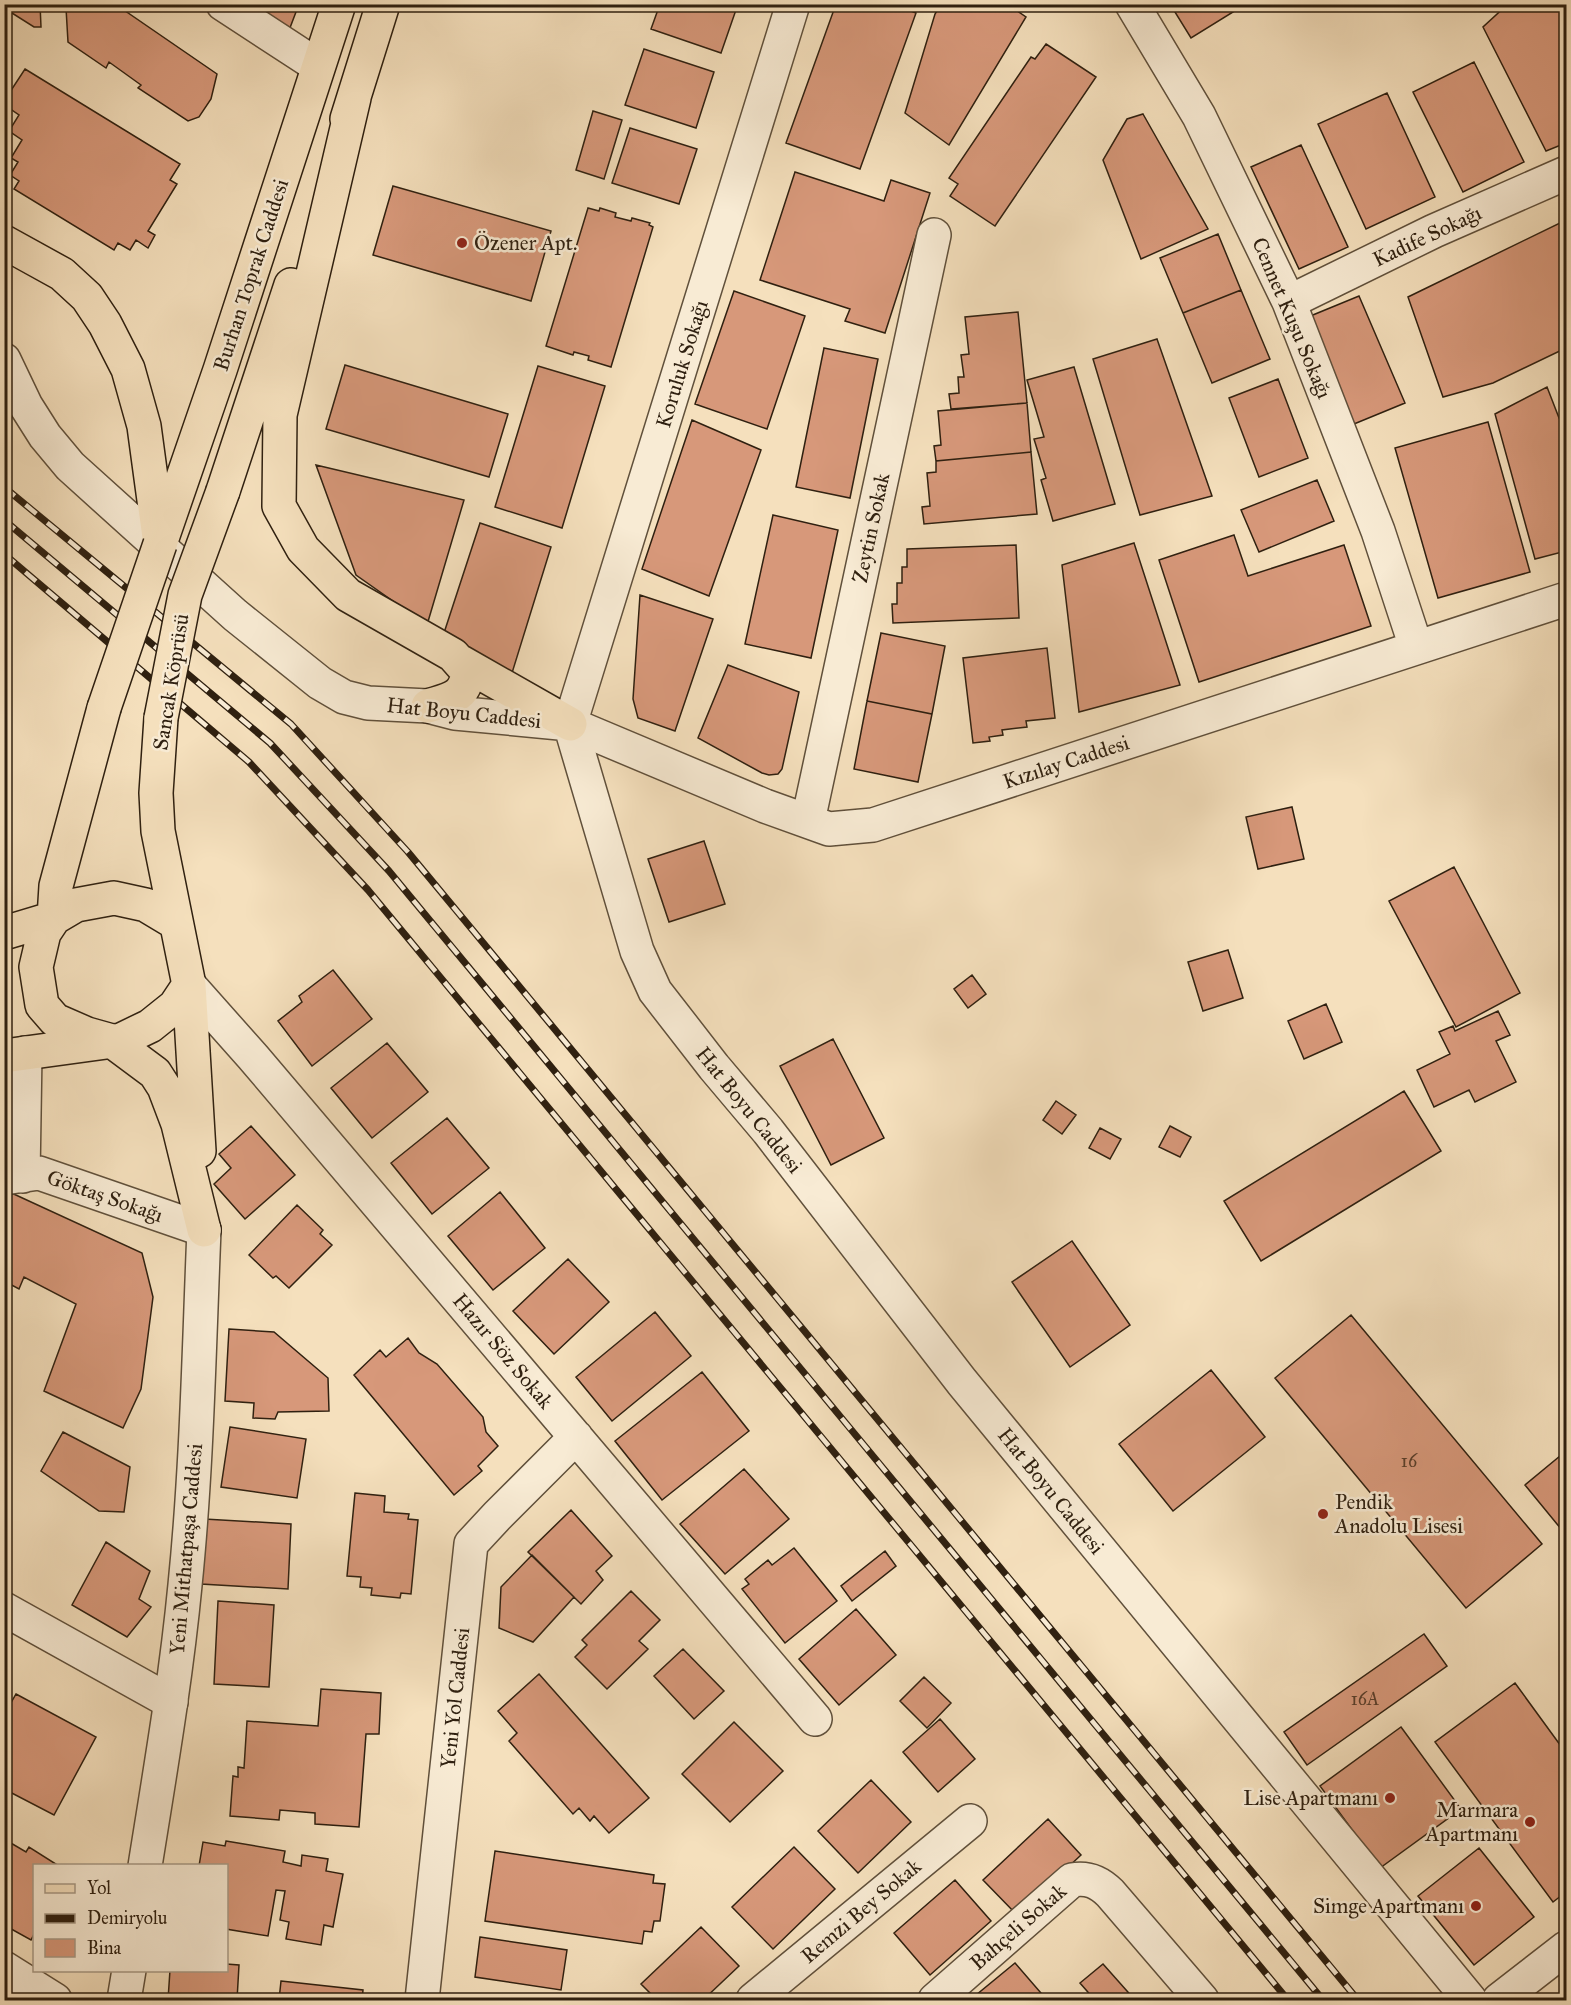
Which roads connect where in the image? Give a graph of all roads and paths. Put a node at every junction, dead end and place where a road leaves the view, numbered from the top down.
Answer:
1 (223, 4) edge
2 (339, 4) edge
3 (383, 4) edge
4 (793, 4) edge
5 (1132, 4) edge
6 (318, 66) junction
7 (354, 98) junction
8 (1566, 173) edge
9 (934, 235) dead end
10 (4, 242) edge
11 (1289, 302) junction
12 (4, 360) edge
13 (222, 491) joint
14 (160, 544) junction
15 (1566, 599) edge
16 (1416, 647) junction
17 (461, 662) junction
18 (428, 706) junction
19 (570, 724) junction
20 (808, 821) junction
21 (54, 918) junction
22 (176, 922) junction
23 (4, 933) edge
24 (189, 985) junction
25 (112, 1041) junction
26 (15, 1054) edge
27 (14, 1177) edge
28 (204, 1230) junction
29 (576, 1437) junction
30 (4, 1609) edge
31 (171, 1702) junction
32 (815, 1719) dead end
33 (970, 1821) dead end
34 (145, 1864) edge
35 (1566, 1948) edge
36 (4, 1968) edge
37 (129, 1972) edge
38 (55, 2001) edge
39 (124, 2001) edge
40 (422, 2001) edge
41 (753, 2001) edge
42 (935, 2001) edge
43 (1202, 2001) edge
44 (1470, 2001) edge
45 (1499, 2001) edge

1 - 6 street
2 - 6 main road, Burhan Toprak Caddesi
3 - 7 main road, Burhan Toprak Caddesi
4 - 19 street, Koruluk Sokağı
5 - 11 street, Cennet Kuşu Sokağı
6 - 14 main road, Burhan Toprak Caddesi
7 - 13 main road, Burhan Toprak Caddesi
7 - 17 main road
8 - 11 street, Kadife Sokağı
9 - 20 street, Zeytin Sokak
10 - 14 main road
11 - 16 street, Cennet Kuşu Sokağı
12 - 18 street, Hat Boyu Caddesi
13 - 22 main road, Sancak Köprüsü, bridge
14 - 21 main road, Sancak Köprüsü, bridge
15 - 16 street, Kızılay Caddesi
16 - 20 street, Kızılay Caddesi
17 - 18 main road
17 - 19 main road
18 - 19 street, Hat Boyu Caddesi
19 - 20 street, Kızılay Caddesi
19 - 44 street, Hat Boyu Caddesi
21 - 22 main road
21 - 23 main road
21 - 25 main road
22 - 24 main road, Sancak Köprüsü
24 - 25 main road
24 - 28 main road, Sancak Köprüsü
24 - 29 street, Hazır Söz Sokak
25 - 26 main road
25 - 28 main road
26 - 27 street
27 - 28 street, Göktaş Sokağı
28 - 31 street, Yeni Mithatpaşa Caddesi
29 - 32 street, Hazır Söz Sokak
29 - 40 street, Yeni Yol Caddesi
30 - 31 street
31 - 34 street, Yeni Mithatpaşa Caddesi
33 - 41 street, Remzi Bey Sokak
35 - 45 street
36 - 38 street
37 - 39 street
42 - 43 street, Bahçeli Sokak

